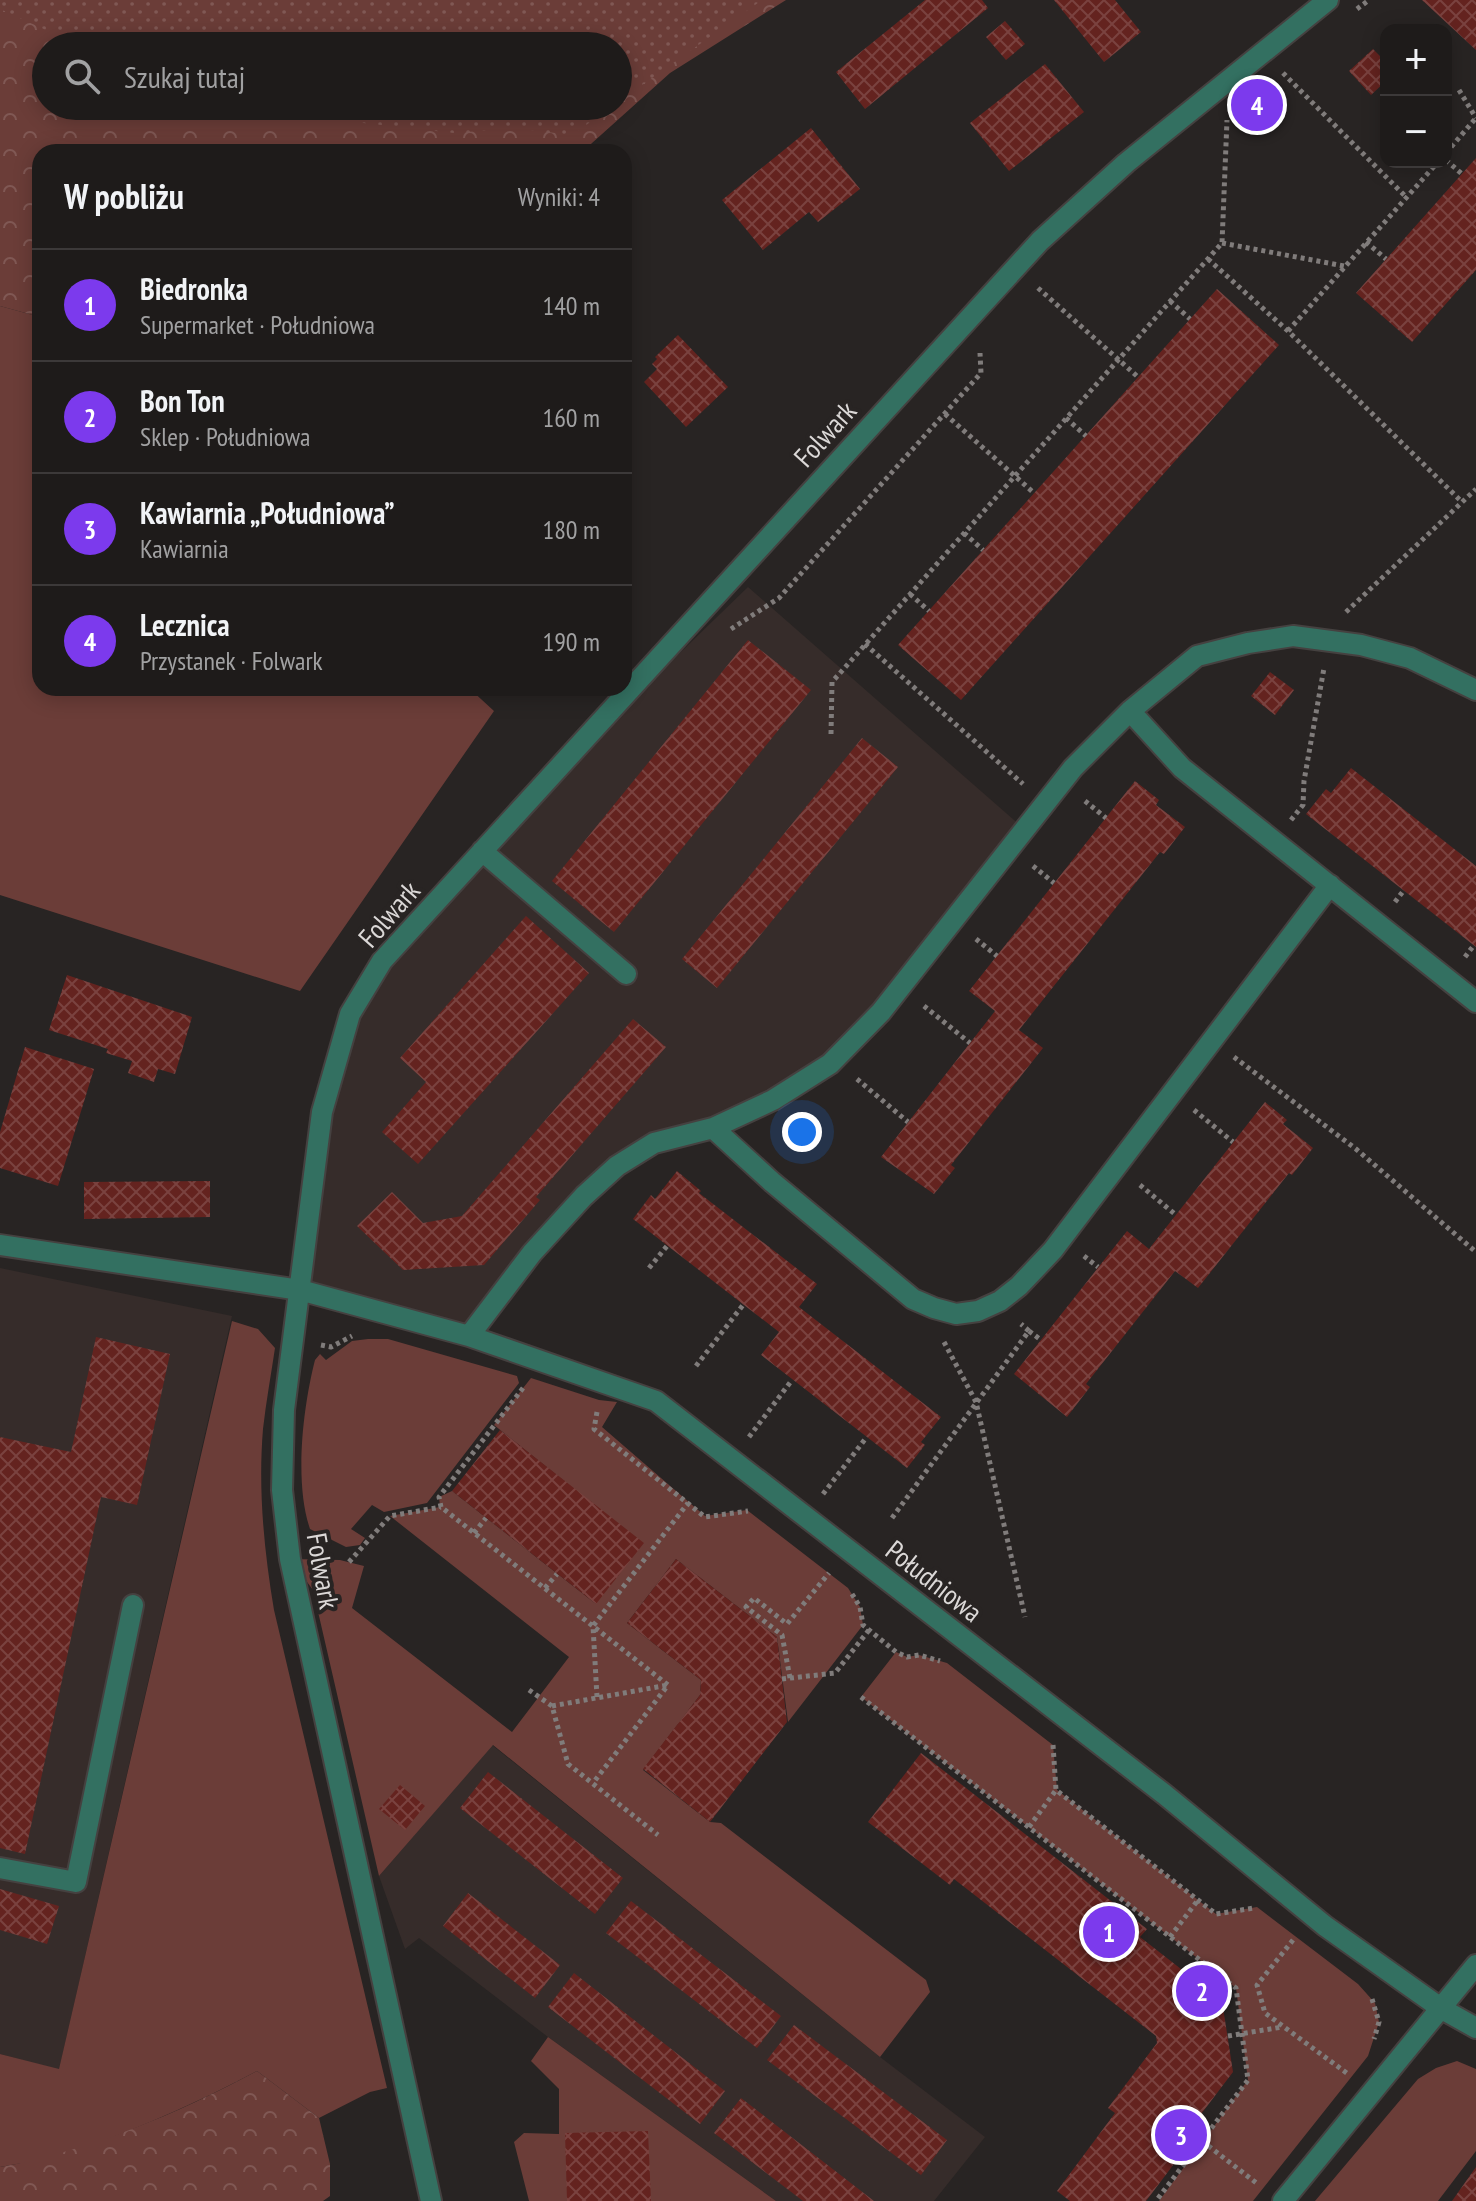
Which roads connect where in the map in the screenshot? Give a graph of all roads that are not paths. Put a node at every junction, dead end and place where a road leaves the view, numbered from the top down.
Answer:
1 (1328, 0) edge
2 (632, 687) edge
3 (1476, 690) edge
4 (624, 696) edge
5 (1130, 711) junction
6 (482, 851) junction
7 (1330, 885) junction
8 (626, 974) dead end
9 (1476, 1002) edge
10 (713, 1128) junction
11 (0, 1245) edge
12 (300, 1290) junction
13 (469, 1336) junction
14 (133, 1605) dead end
15 (0, 1868) edge
16 (1476, 1965) edge
17 (1442, 2009) junction
18 (1476, 2028) edge
19 (431, 2201) edge
20 (1283, 2201) edge

1 - 2 street, Folwark
3 - 5 street
4 - 6 street, Folwark
5 - 7 street
5 - 10 street
6 - 8 street
6 - 12 street, Folwark
7 - 9 street
7 - 10 street
10 - 13 street
11 - 12 street, Południowa
12 - 13 street, Południowa
12 - 19 street, Folwark
13 - 17 street, Południowa
14 - 15 street
16 - 17 street
17 - 18 street, Południowa
17 - 20 street

